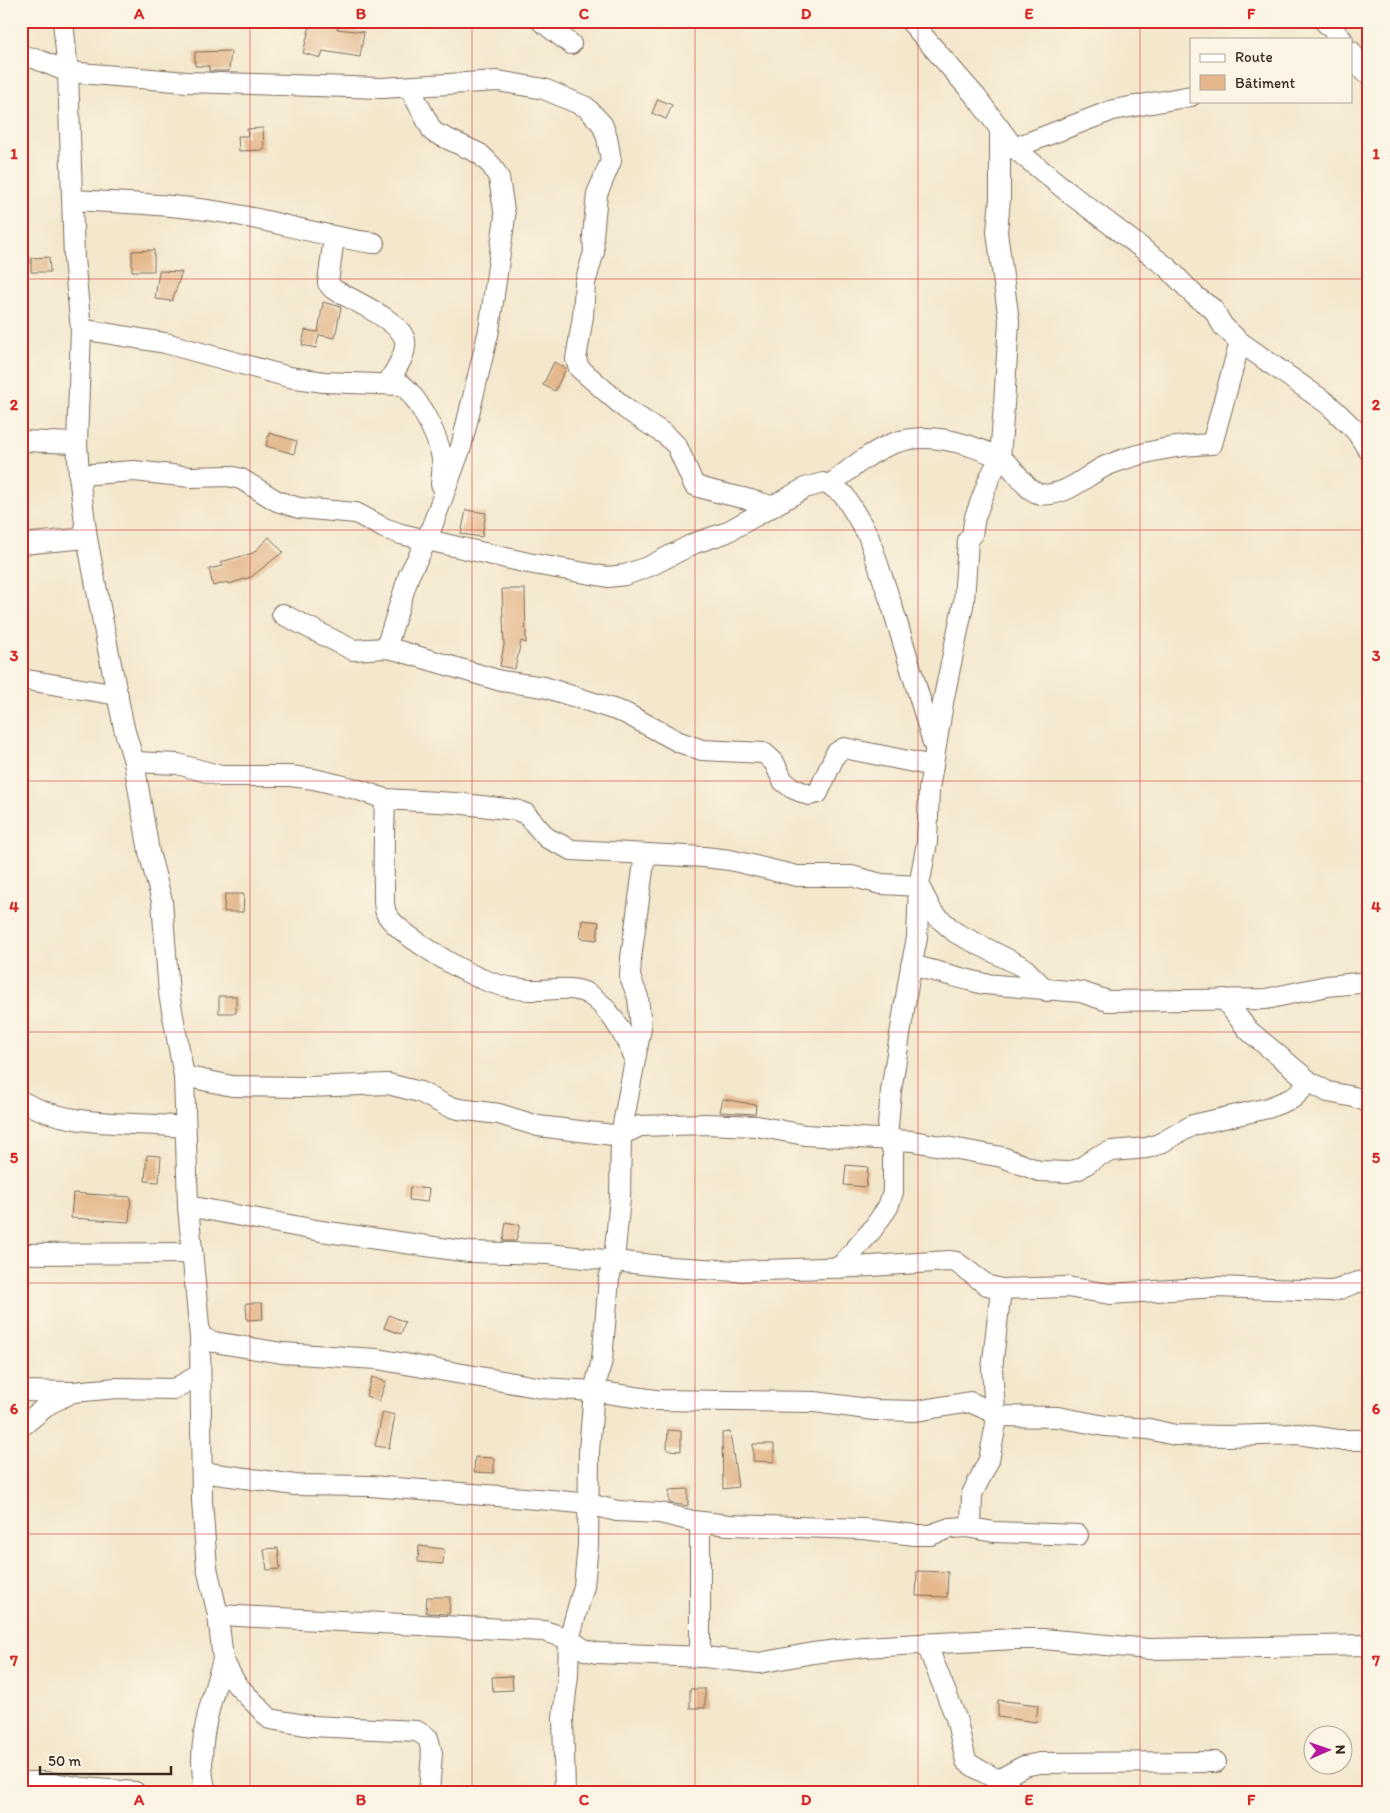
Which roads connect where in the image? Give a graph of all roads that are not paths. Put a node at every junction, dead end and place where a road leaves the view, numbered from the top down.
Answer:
1 (62, 21) edge
2 (541, 21) edge
3 (910, 21) edge
4 (1324, 21) edge
5 (1341, 38) edge
6 (571, 44) dead end
7 (1352, 53) edge
8 (21, 56) edge
9 (68, 72) junction
10 (1369, 74) edge
11 (409, 87) junction
12 (1190, 96) edge
13 (1000, 128) junction
14 (1014, 148) junction
15 (73, 200) junction
16 (334, 237) junction
17 (374, 243) dead end
18 (81, 329) junction
19 (1240, 342) junction
20 (387, 384) junction
21 (21, 441) edge
22 (77, 442) junction
23 (1369, 451) edge
24 (1000, 458) junction
25 (79, 475) junction
26 (830, 485) junction
27 (772, 507) junction
28 (438, 510) junction
29 (87, 538) junction
30 (427, 540) junction
31 (21, 544) edge
32 (282, 614) dead end
33 (386, 648) junction
34 (21, 679) edge
35 (118, 695) junction
36 (934, 758) junction
37 (134, 762) junction
38 (385, 799) junction
39 (645, 855) junction
40 (918, 886) junction
41 (911, 965) junction
42 (1369, 982) edge
43 (1047, 991) junction
44 (1224, 999) junction
45 (634, 1056) junction
46 (184, 1076) junction
47 (1310, 1082) junction
48 (21, 1101) edge
49 (1369, 1102) edge
50 (186, 1127) junction
51 (621, 1135) junction
52 (887, 1138) junction
53 (188, 1206) junction
54 (192, 1253) junction
55 (21, 1254) edge
56 (614, 1260) junction
57 (839, 1268) junction
58 (1369, 1282) edge
59 (1001, 1289) junction
60 (200, 1338) junction
61 (199, 1375) junction
62 (594, 1391) junction
63 (21, 1392) edge
64 (73, 1392) junction
65 (996, 1414) junction
66 (21, 1427) edge
67 (1369, 1440) edge
68 (202, 1472) junction
69 (589, 1504) junction
70 (700, 1522) junction
71 (971, 1527) junction
72 (1078, 1535) dead end
73 (218, 1616) junction
74 (569, 1639) junction
75 (926, 1644) junction
76 (1369, 1645) edge
77 (700, 1657) junction
78 (223, 1660) junction
79 (1216, 1762) dead end
80 (1000, 1779) junction
81 (21, 1782) edge
82 (135, 1792) edge
83 (206, 1792) edge
84 (428, 1792) edge
85 (566, 1792) edge
86 (1015, 1792) edge

1 - 9 street
2 - 6 street
3 - 13 street
4 - 5 street
7 - 10 street
8 - 9 street
9 - 11 street
9 - 15 street
11 - 27 street
11 - 28 street
12 - 14 street
13 - 14 street
13 - 24 street
14 - 19 street
15 - 16 street
15 - 18 street
16 - 17 street
16 - 20 street
18 - 20 street
18 - 22 street
19 - 23 street
19 - 24 street
20 - 28 street
21 - 22 street
22 - 25 street
24 - 26 street
24 - 36 street
25 - 29 street
25 - 30 street
26 - 27 street
26 - 36 street
27 - 30 street
28 - 30 street
29 - 31 street
29 - 35 street
30 - 33 street
32 - 33 street
33 - 36 street
34 - 35 street
35 - 37 street
36 - 40 street
37 - 38 street
37 - 46 street
38 - 39 street
38 - 45 street
39 - 40 street
39 - 45 street
40 - 41 street
40 - 43 street
41 - 43 street
41 - 52 street
42 - 44 street
43 - 44 street
44 - 47 street
45 - 51 street
46 - 50 street
46 - 51 street
47 - 49 street
47 - 52 street
48 - 50 street
50 - 53 street
51 - 52 street
51 - 56 street
52 - 57 street
53 - 54 street
53 - 56 street
54 - 55 street
54 - 60 street
56 - 57 street
56 - 62 street
57 - 59 street
58 - 59 street
59 - 65 street
60 - 61 street
60 - 62 street
61 - 64 street
61 - 68 street
62 - 65 street
62 - 69 street
63 - 64 street
64 - 66 street
65 - 67 street
65 - 71 street
68 - 69 street
68 - 73 street
69 - 70 street
69 - 74 street
70 - 71 street
70 - 77 street
71 - 72 street
73 - 74 street
73 - 78 street
74 - 77 street
74 - 85 street
75 - 76 street
75 - 77 street
75 - 80 street
78 - 83 street
78 - 84 street
79 - 80 street
80 - 86 street
81 - 82 street

